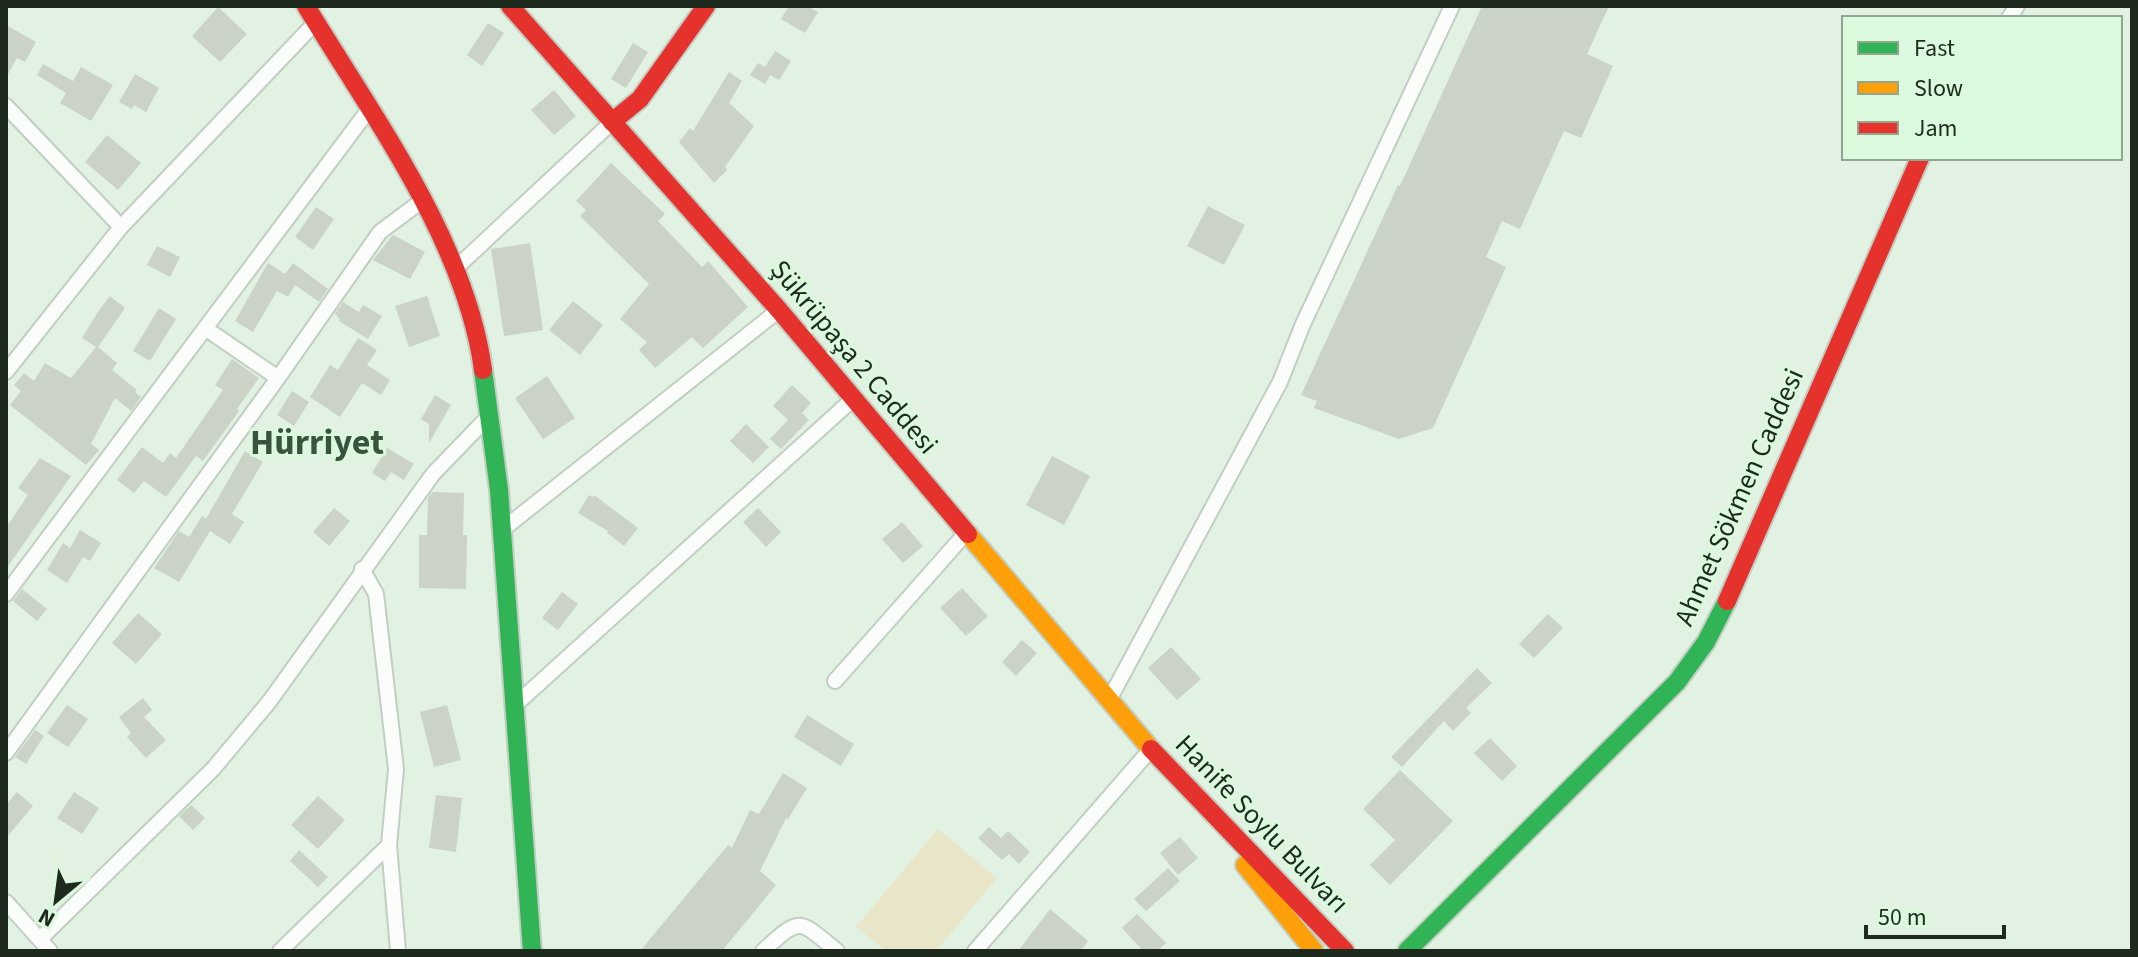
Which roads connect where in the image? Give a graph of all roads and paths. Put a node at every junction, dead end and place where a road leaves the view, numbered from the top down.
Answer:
1 (510, 6) edge
2 (706, 6) edge
3 (1452, 6) edge
4 (311, 14) edge
5 (6, 106) edge
6 (370, 108) junction
7 (612, 122) junction
8 (1919, 160) edge
9 (423, 200) junction
10 (121, 227) junction
11 (456, 268) junction
12 (779, 310) junction
13 (205, 328) junction
14 (6, 372) edge
15 (278, 378) junction
16 (853, 399) junction
17 (489, 416) junction
18 (502, 530) junction
19 (966, 533) junction
20 (362, 569) junction
21 (6, 594) edge
22 (835, 681) dead end
23 (1109, 700) junction
24 (514, 706) junction
25 (1151, 749) junction
26 (6, 753) edge
27 (389, 845) junction
28 (6, 902) edge
29 (41, 938) junction
30 (50, 951) edge
31 (280, 951) edge
32 (398, 951) edge
33 (532, 951) edge
34 (763, 951) edge
35 (837, 951) edge
36 (975, 951) edge
37 (1314, 951) edge
38 (1345, 951) edge
39 (1407, 951) edge

1 - 7 street, Şükrüpaşa 2 Caddesi
2 - 7 street
3 - 23 street
4 - 6 street
4 - 10 street
5 - 10 street
6 - 9 street
6 - 13 street
7 - 11 street
7 - 12 street, Şükrüpaşa 2 Caddesi
8 - 39 street, Ahmet Sökmen Caddesi
9 - 11 street
9 - 15 street
10 - 14 street
11 - 17 street
12 - 16 street, Şükrüpaşa 2 Caddesi
12 - 18 street
13 - 15 street
13 - 21 street
15 - 26 street
16 - 19 street, Şükrüpaşa 2 Caddesi
16 - 24 street
17 - 18 street
17 - 20 street
18 - 24 street
19 - 22 street
19 - 23 street, Şükrüpaşa 2 Caddesi
20 - 27 street
20 - 29 street
23 - 25 street, Şükrüpaşa 2 Caddesi
24 - 33 street
25 - 36 street
25 - 37 street, Hanife Soylu Bulvarı
25 - 38 street, Hanife Soylu Bulvarı
27 - 31 street
27 - 32 street
28 - 29 street
29 - 30 street
34 - 35 street

